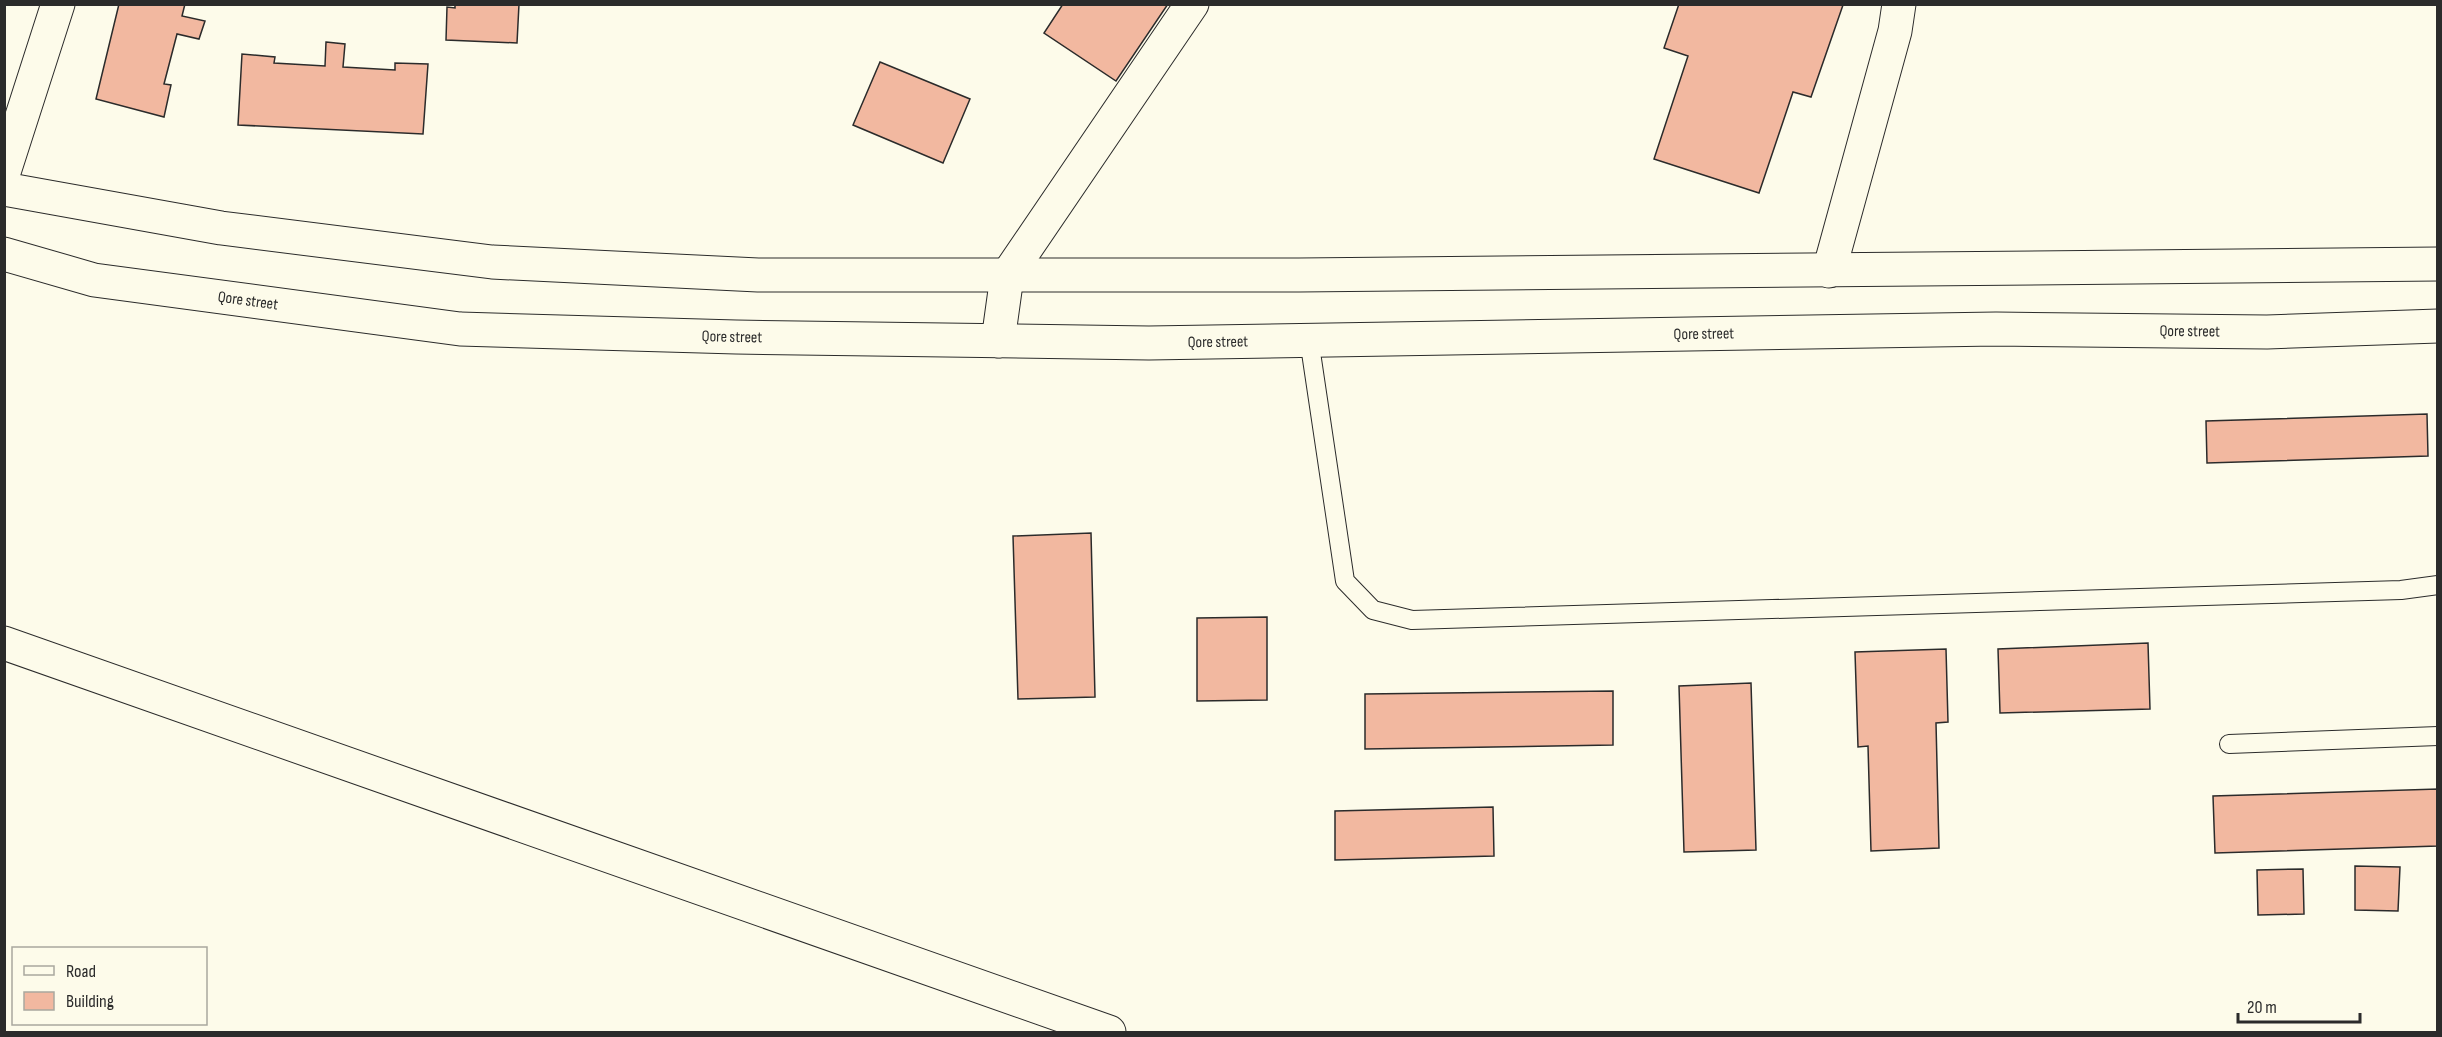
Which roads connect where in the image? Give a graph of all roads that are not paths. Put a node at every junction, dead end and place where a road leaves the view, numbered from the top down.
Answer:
1 (58, 4) edge
2 (1192, 4) edge
3 (1899, 4) edge
4 (4, 172) edge
5 (4, 189) edge
6 (4, 254) edge
7 (2438, 264) edge
8 (1828, 271) junction
9 (1007, 276) junction
10 (2438, 326) edge
11 (1309, 339) junction
12 (998, 341) junction
13 (2438, 585) edge
14 (4, 643) edge
15 (2438, 736) edge
16 (2229, 744) dead end
17 (1109, 1032) edge

1 - 4 main road
2 - 9 main road
3 - 8 main road
5 - 9 main road
6 - 12 main road, Qore street
7 - 8 main road
8 - 9 main road
9 - 12 main road
10 - 11 main road, Qore street
11 - 12 main road, Qore street
11 - 13 lane
14 - 17 main road
15 - 16 lane

